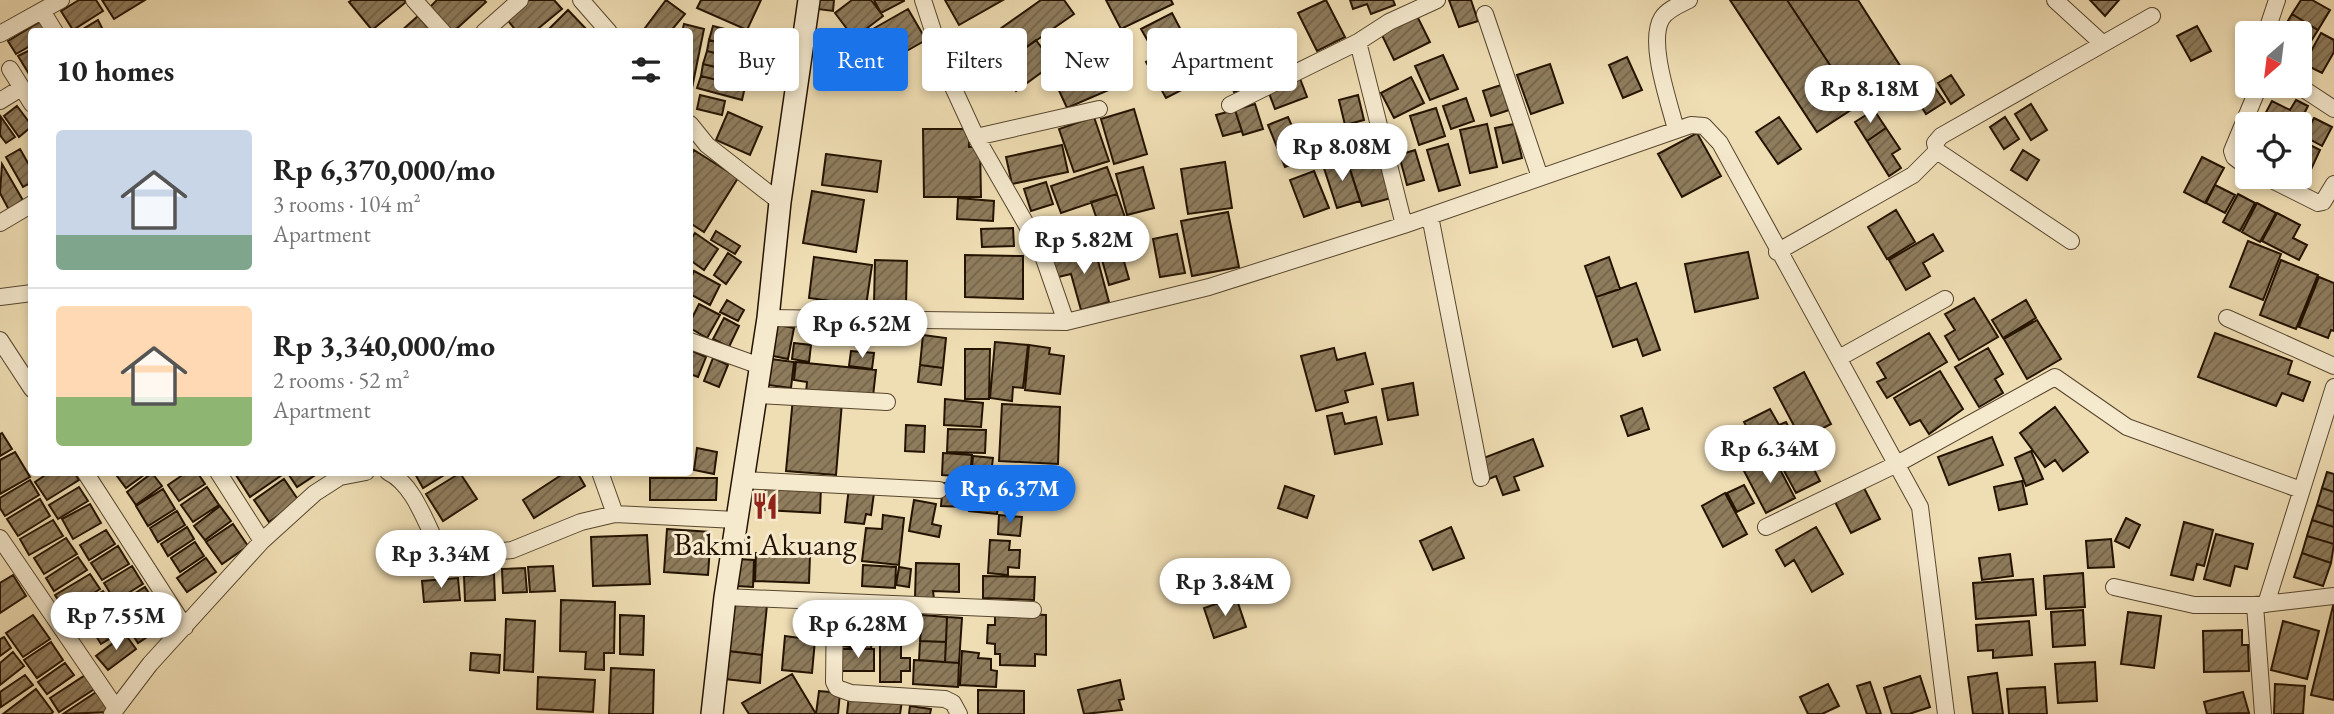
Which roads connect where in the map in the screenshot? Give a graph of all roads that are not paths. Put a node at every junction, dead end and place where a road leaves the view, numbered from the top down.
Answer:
1 (61, 0) edge
2 (414, 0) edge
3 (520, 0) edge
4 (581, 0) edge
5 (809, 0) edge
6 (923, 0) edge
7 (1437, 0) edge
8 (1689, 0) edge
9 (2055, 0) edge
10 (2277, 0) edge
11 (1670, 4) edge
12 (42, 11) junction
13 (1485, 14) dead end
14 (2152, 16) dead end
15 (2270, 21) edge
16 (53, 28) edge
17 (439, 28) edge
18 (488, 28) edge
19 (605, 28) edge
20 (0, 34) edge
21 (1359, 42) junction
22 (2103, 44) junction
23 (10, 68) dead end
24 (21, 88) junction
25 (2312, 94) edge
26 (28, 98) edge
27 (0, 101) edge
28 (1230, 105) dead end
29 (1099, 109) dead end
30 (2334, 109) edge
31 (693, 128) edge
32 (1676, 130) junction
33 (976, 137) junction
34 (1937, 151) junction
35 (1540, 177) junction
36 (2334, 184) edge
37 (2290, 189) edge
38 (780, 202) junction
39 (28, 206) edge
40 (1430, 216) junction
41 (0, 223) edge
42 (1404, 225) junction
43 (2071, 241) dead end
44 (1777, 252) junction
45 (28, 294) edge
46 (0, 297) edge
47 (1945, 299) dead end
48 (768, 318) junction
49 (2227, 318) dead end
50 (1066, 322) junction
51 (0, 340) edge
52 (693, 342) edge
53 (1839, 358) junction
54 (760, 366) junction
55 (2334, 366) edge
56 (28, 383) edge
57 (2334, 387) edge
58 (756, 394) junction
59 (887, 402) dead end
60 (1897, 464) junction
61 (88, 476) edge
62 (221, 476) edge
63 (337, 476) edge
64 (395, 476) edge
65 (601, 476) edge
66 (1481, 478) dead end
67 (742, 480) junction
68 (939, 490) dead end
69 (2301, 490) junction
70 (615, 514) junction
71 (736, 520) junction
72 (1766, 527) dead end
73 (1, 540) edge
74 (262, 541) junction
75 (2114, 587) dead end
76 (2334, 596) edge
77 (725, 597) junction
78 (835, 602) junction
79 (2261, 604) junction
80 (1033, 610) dead end
81 (185, 627) junction
82 (114, 711) edge
83 (712, 714) edge
84 (959, 714) edge
85 (1946, 714) edge
86 (2263, 714) edge

1 - 12 street
2 - 17 street
3 - 18 street
4 - 19 street
5 - 38 main road
6 - 33 street
7 - 21 street
8 - 11 street
9 - 22 street
10 - 15 street
11 - 32 street
12 - 16 street
12 - 20 street
13 - 35 street
14 - 22 street
21 - 28 street
21 - 42 street
22 - 34 street
23 - 24 street
24 - 26 street
24 - 27 street
25 - 30 street
29 - 33 street
31 - 38 street
32 - 35 street
32 - 44 street
33 - 50 street
34 - 43 street
34 - 44 street
35 - 40 street
36 - 37 street
38 - 48 main road
39 - 41 street
40 - 42 street
40 - 66 street
42 - 50 street
44 - 53 street
45 - 46 street
47 - 53 street
48 - 50 street
48 - 54 main road
49 - 55 street
51 - 56 street
52 - 54 street
53 - 60 street
54 - 58 main road
57 - 69 street
58 - 59 street
58 - 67 main road
60 - 69 street
60 - 72 street
60 - 85 street
61 - 81 street
62 - 74 street
63 - 74 street
64 - 70 street
65 - 70 street
67 - 68 street
67 - 71 main road
69 - 79 street
70 - 71 street
71 - 77 main road
73 - 82 street
74 - 81 street
75 - 79 street
76 - 79 street
77 - 78 street
77 - 83 main road
78 - 80 street
78 - 84 street
79 - 86 street
81 - 82 street

